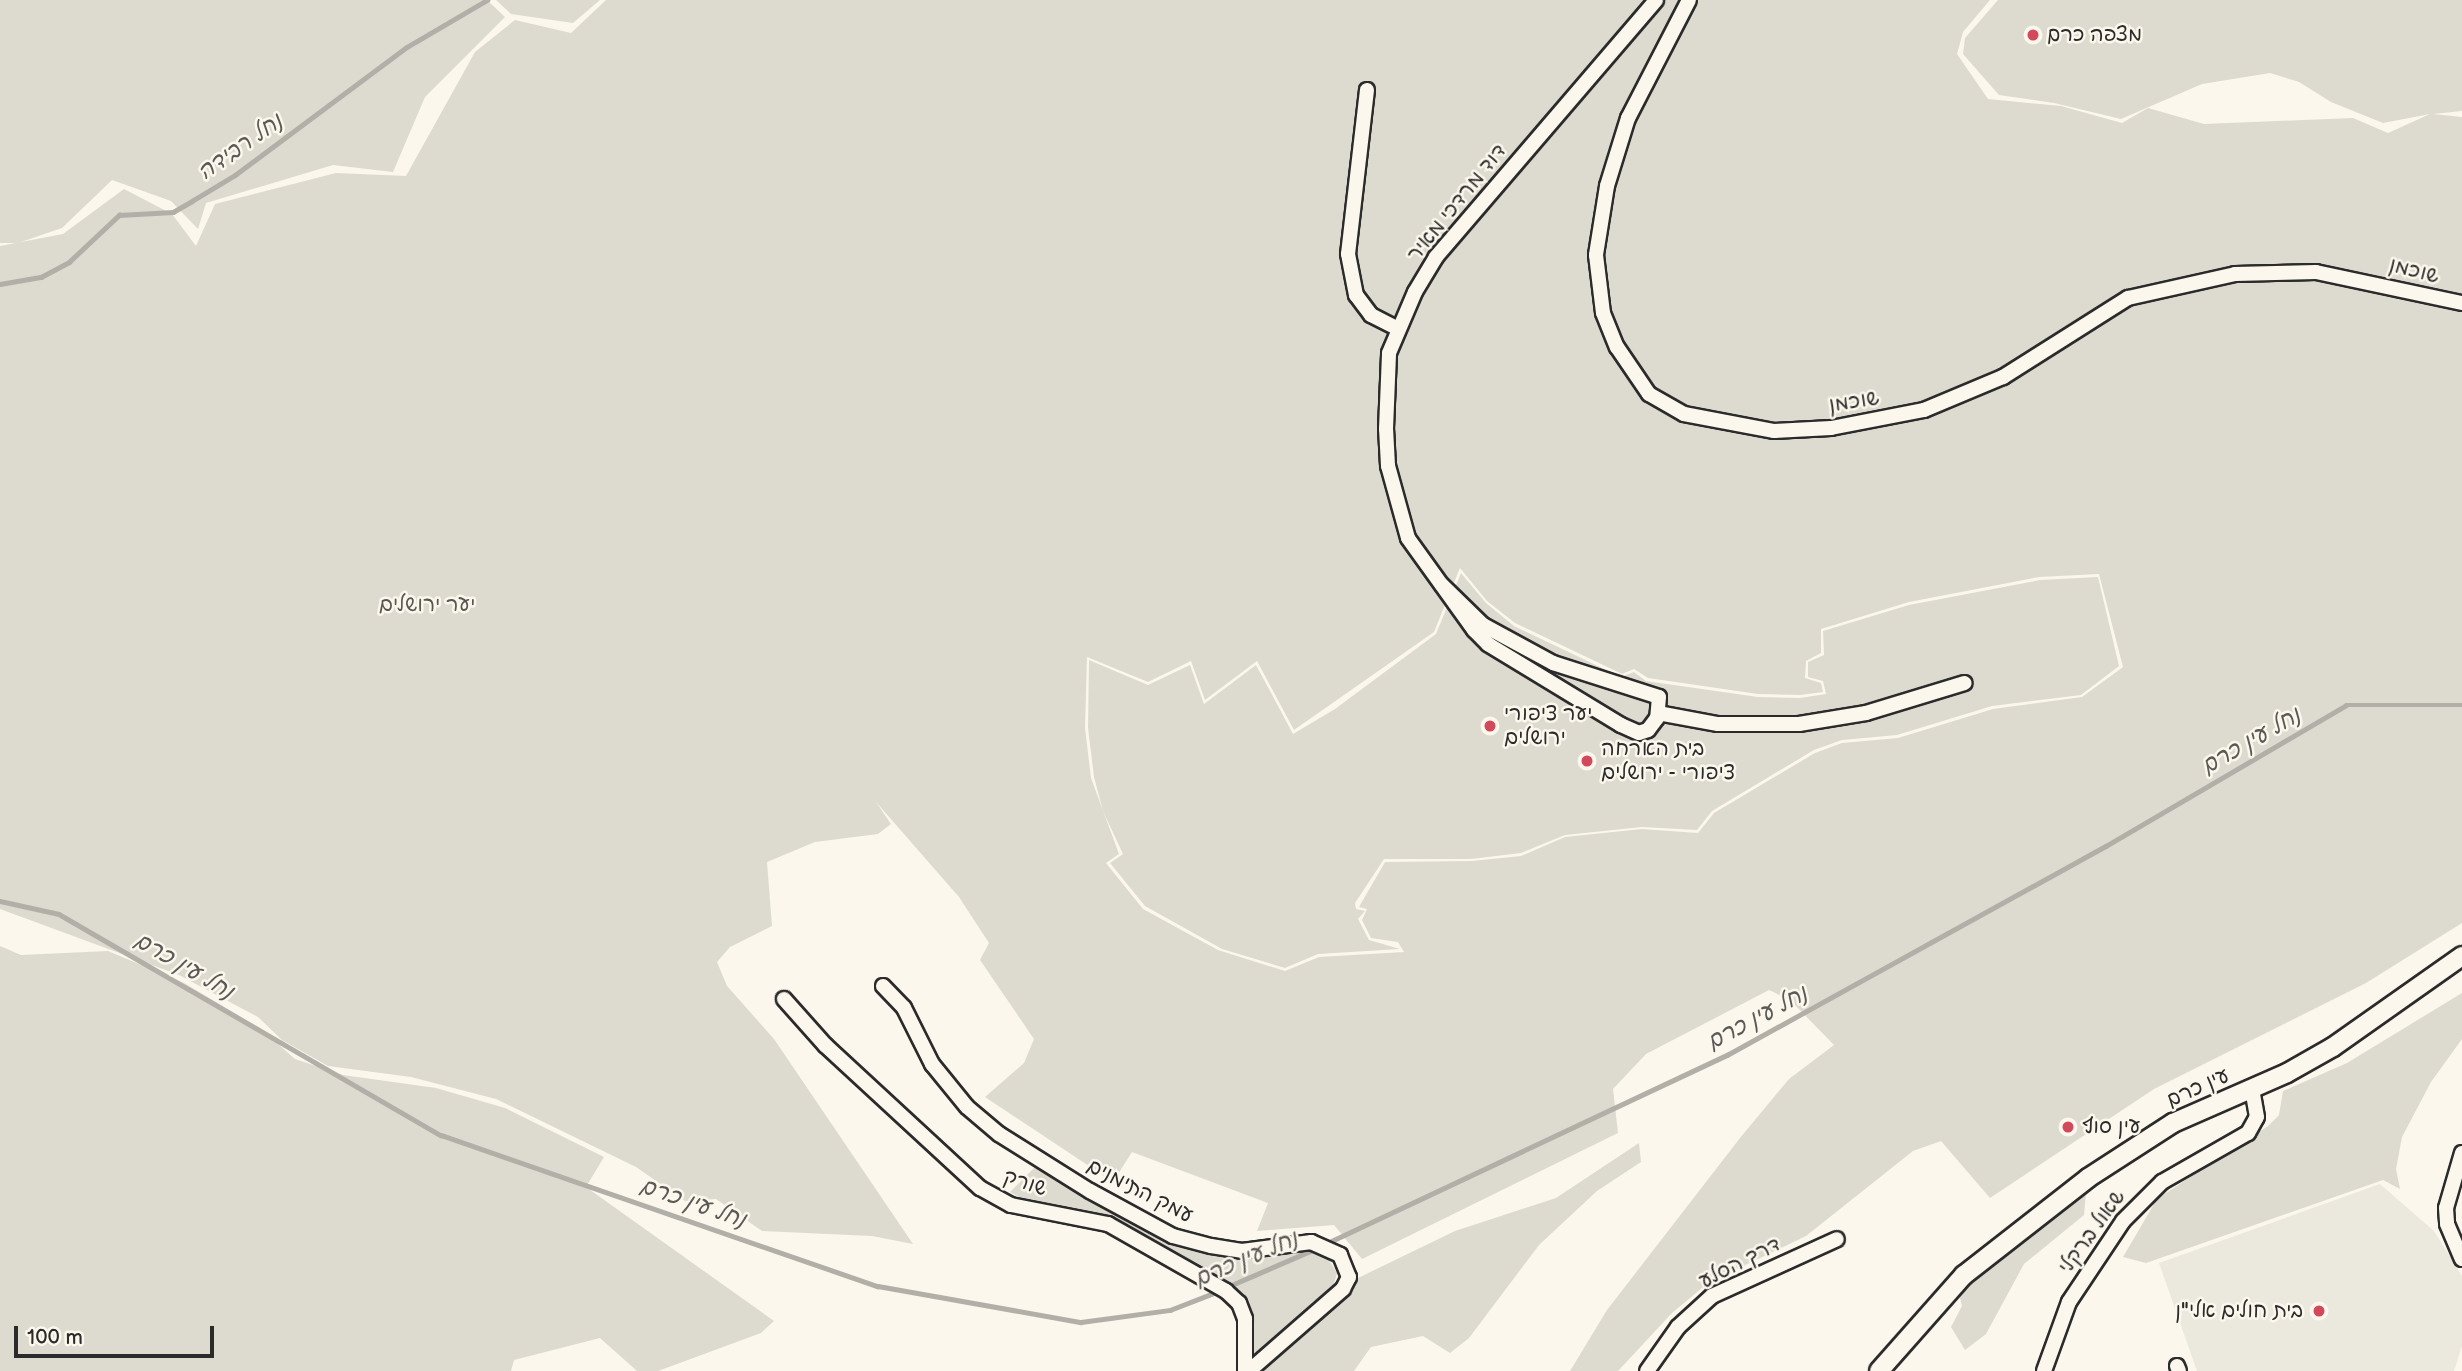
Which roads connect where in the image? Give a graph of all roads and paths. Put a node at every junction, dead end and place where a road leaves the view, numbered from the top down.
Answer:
1 (1656, 0) edge
2 (1689, 0) edge
3 (1367, 90) dead end
4 (2462, 303) edge
5 (1398, 329) junction
6 (1442, 585) junction
7 (1965, 683) dead end
8 (1658, 713) junction
9 (2462, 956) edge
10 (883, 986) dead end
11 (784, 999) dead end
12 (2252, 1089) junction
13 (2462, 1153) edge
14 (1837, 1239) dead end
15 (2462, 1259) edge
16 (1247, 1371) edge
17 (1647, 1371) edge
18 (1879, 1371) edge
19 (2044, 1371) edge

1 - 5 street, דוד מרדכי מאיר
2 - 4 street, שוכמן
3 - 5 street
5 - 6 street, דוד מרדכי מאיר
6 - 8 street, דוד מרדכי מאיר
6 - 8 street, דוד מרדכי מאיר
7 - 8 street
9 - 12 main road, עין כרם
10 - 16 street, עמק התימנים
11 - 16 street, שורק
12 - 18 main road, עין כרם
12 - 19 street, שאול ברקלי
13 - 15 street
14 - 17 street, דרך הסלע

